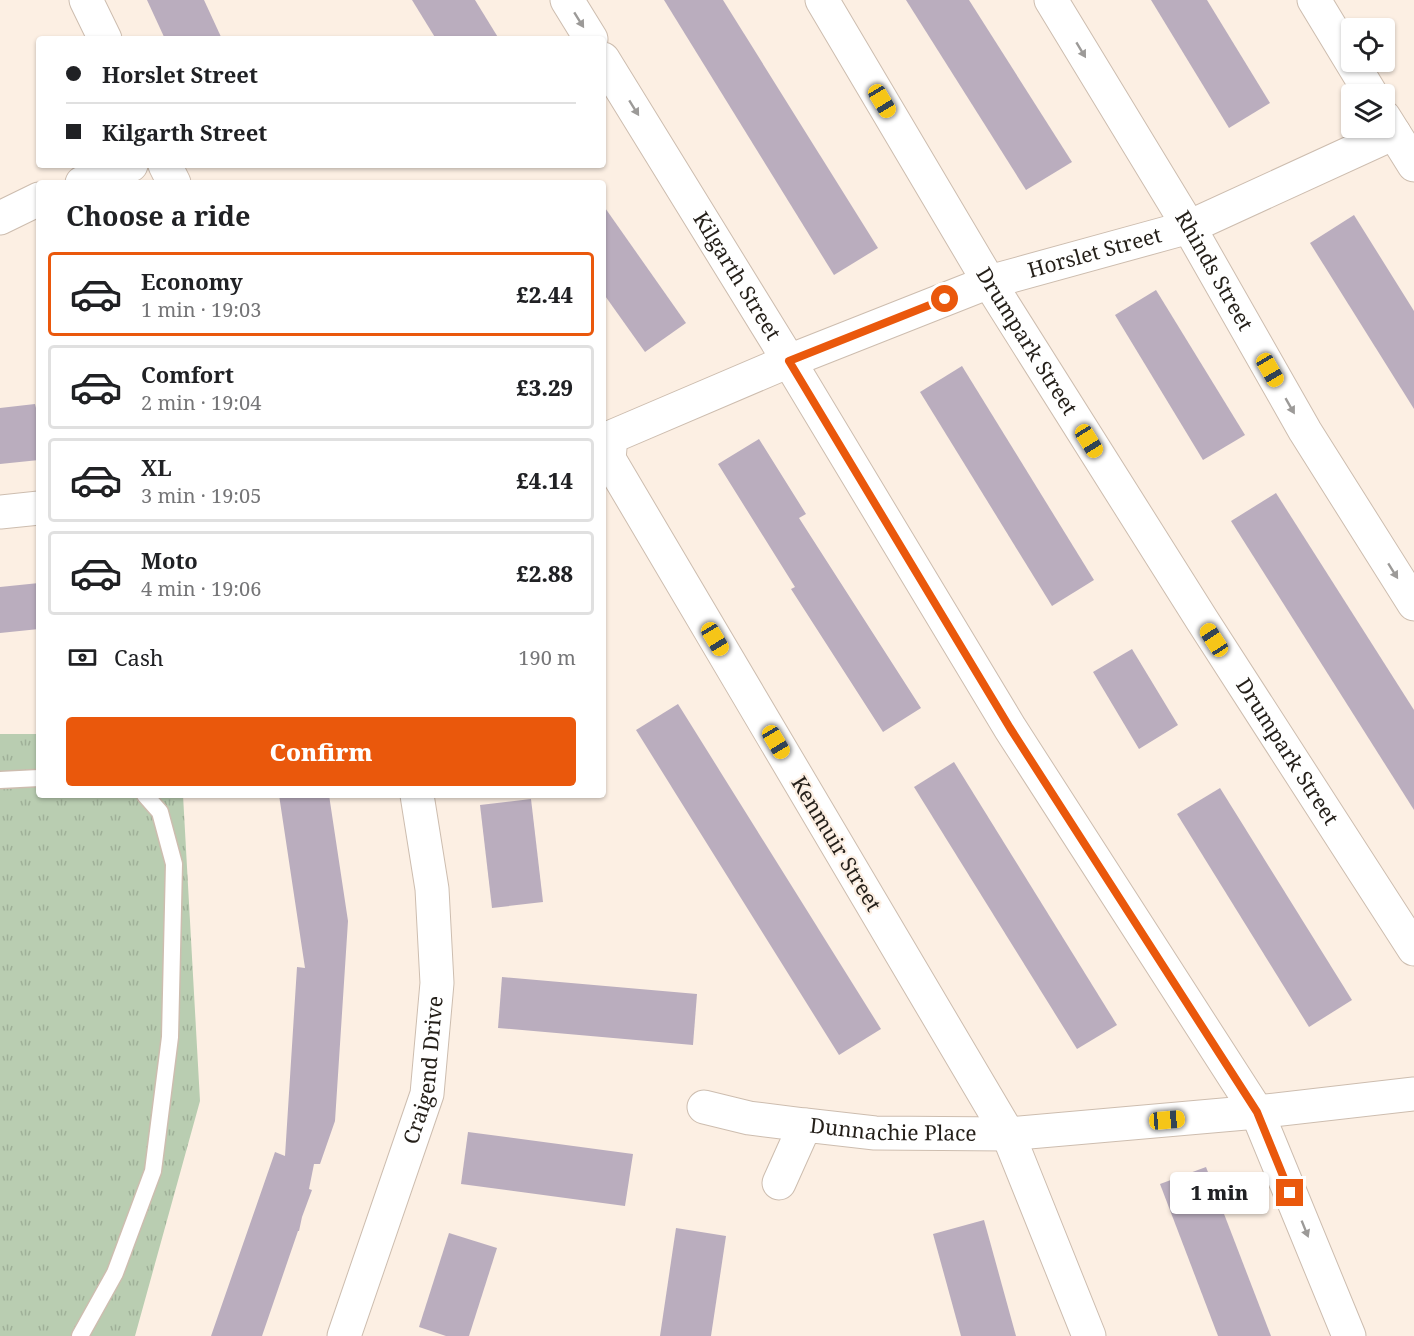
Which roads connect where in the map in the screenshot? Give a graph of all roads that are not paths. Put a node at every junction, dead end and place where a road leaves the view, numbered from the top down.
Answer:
1 (86, 0) edge
2 (567, 0) edge
3 (822, 0) edge
4 (1051, 0) edge
5 (1314, 0) edge
6 (104, 36) edge
7 (589, 36) edge
8 (606, 64) edge
9 (1365, 84) edge
10 (1395, 135) edge
11 (1363, 138) edge
12 (1414, 165) edge
13 (123, 168) edge
14 (90, 180) edge
15 (36, 200) edge
16 (0, 218) edge
17 (1188, 227) junction
18 (989, 282) junction
19 (789, 361) junction
20 (36, 508) edge
21 (0, 512) edge
22 (1414, 604) edge
23 (36, 778) edge
24 (0, 780) edge
25 (148, 798) edge
26 (417, 798) edge
27 (1414, 949) edge
28 (1414, 1094) edge
29 (704, 1107) dead end
30 (1257, 1112) junction
31 (805, 1125) junction
32 (1008, 1134) junction
33 (779, 1184) dead end
34 (80, 1336) edge
35 (344, 1336) edge
36 (1089, 1336) edge
37 (1349, 1336) edge

1 - 6 street
2 -> 7 street
3 - 18 street, Drumpark Street
4 -> 17 street, Rhinds Street
5 - 9 street
8 -> 19 street, Kilgarth Street
10 - 12 street
11 - 17 street, Horslet Street
13 - 14 street
15 - 16 street
17 - 18 street, Horslet Street
17 -> 22 street, Rhinds Street
18 - 19 street, Horslet Street
18 - 27 street, Drumpark Street
19 - 30 street, Kilgarth Street
19 - 32 street, Kenmuir Street
20 - 21 street
23 - 24 lane
25 - 34 lane
26 - 35 street, Craigend Drive
28 - 30 street, Dunnachie Place
29 - 31 street
30 - 32 street, Dunnachie Place
30 -> 37 street, Kilgarth Street
31 - 32 street, Dunnachie Place
31 - 33 street, Dunnachie Place
32 - 36 street, Kenmuir Street

